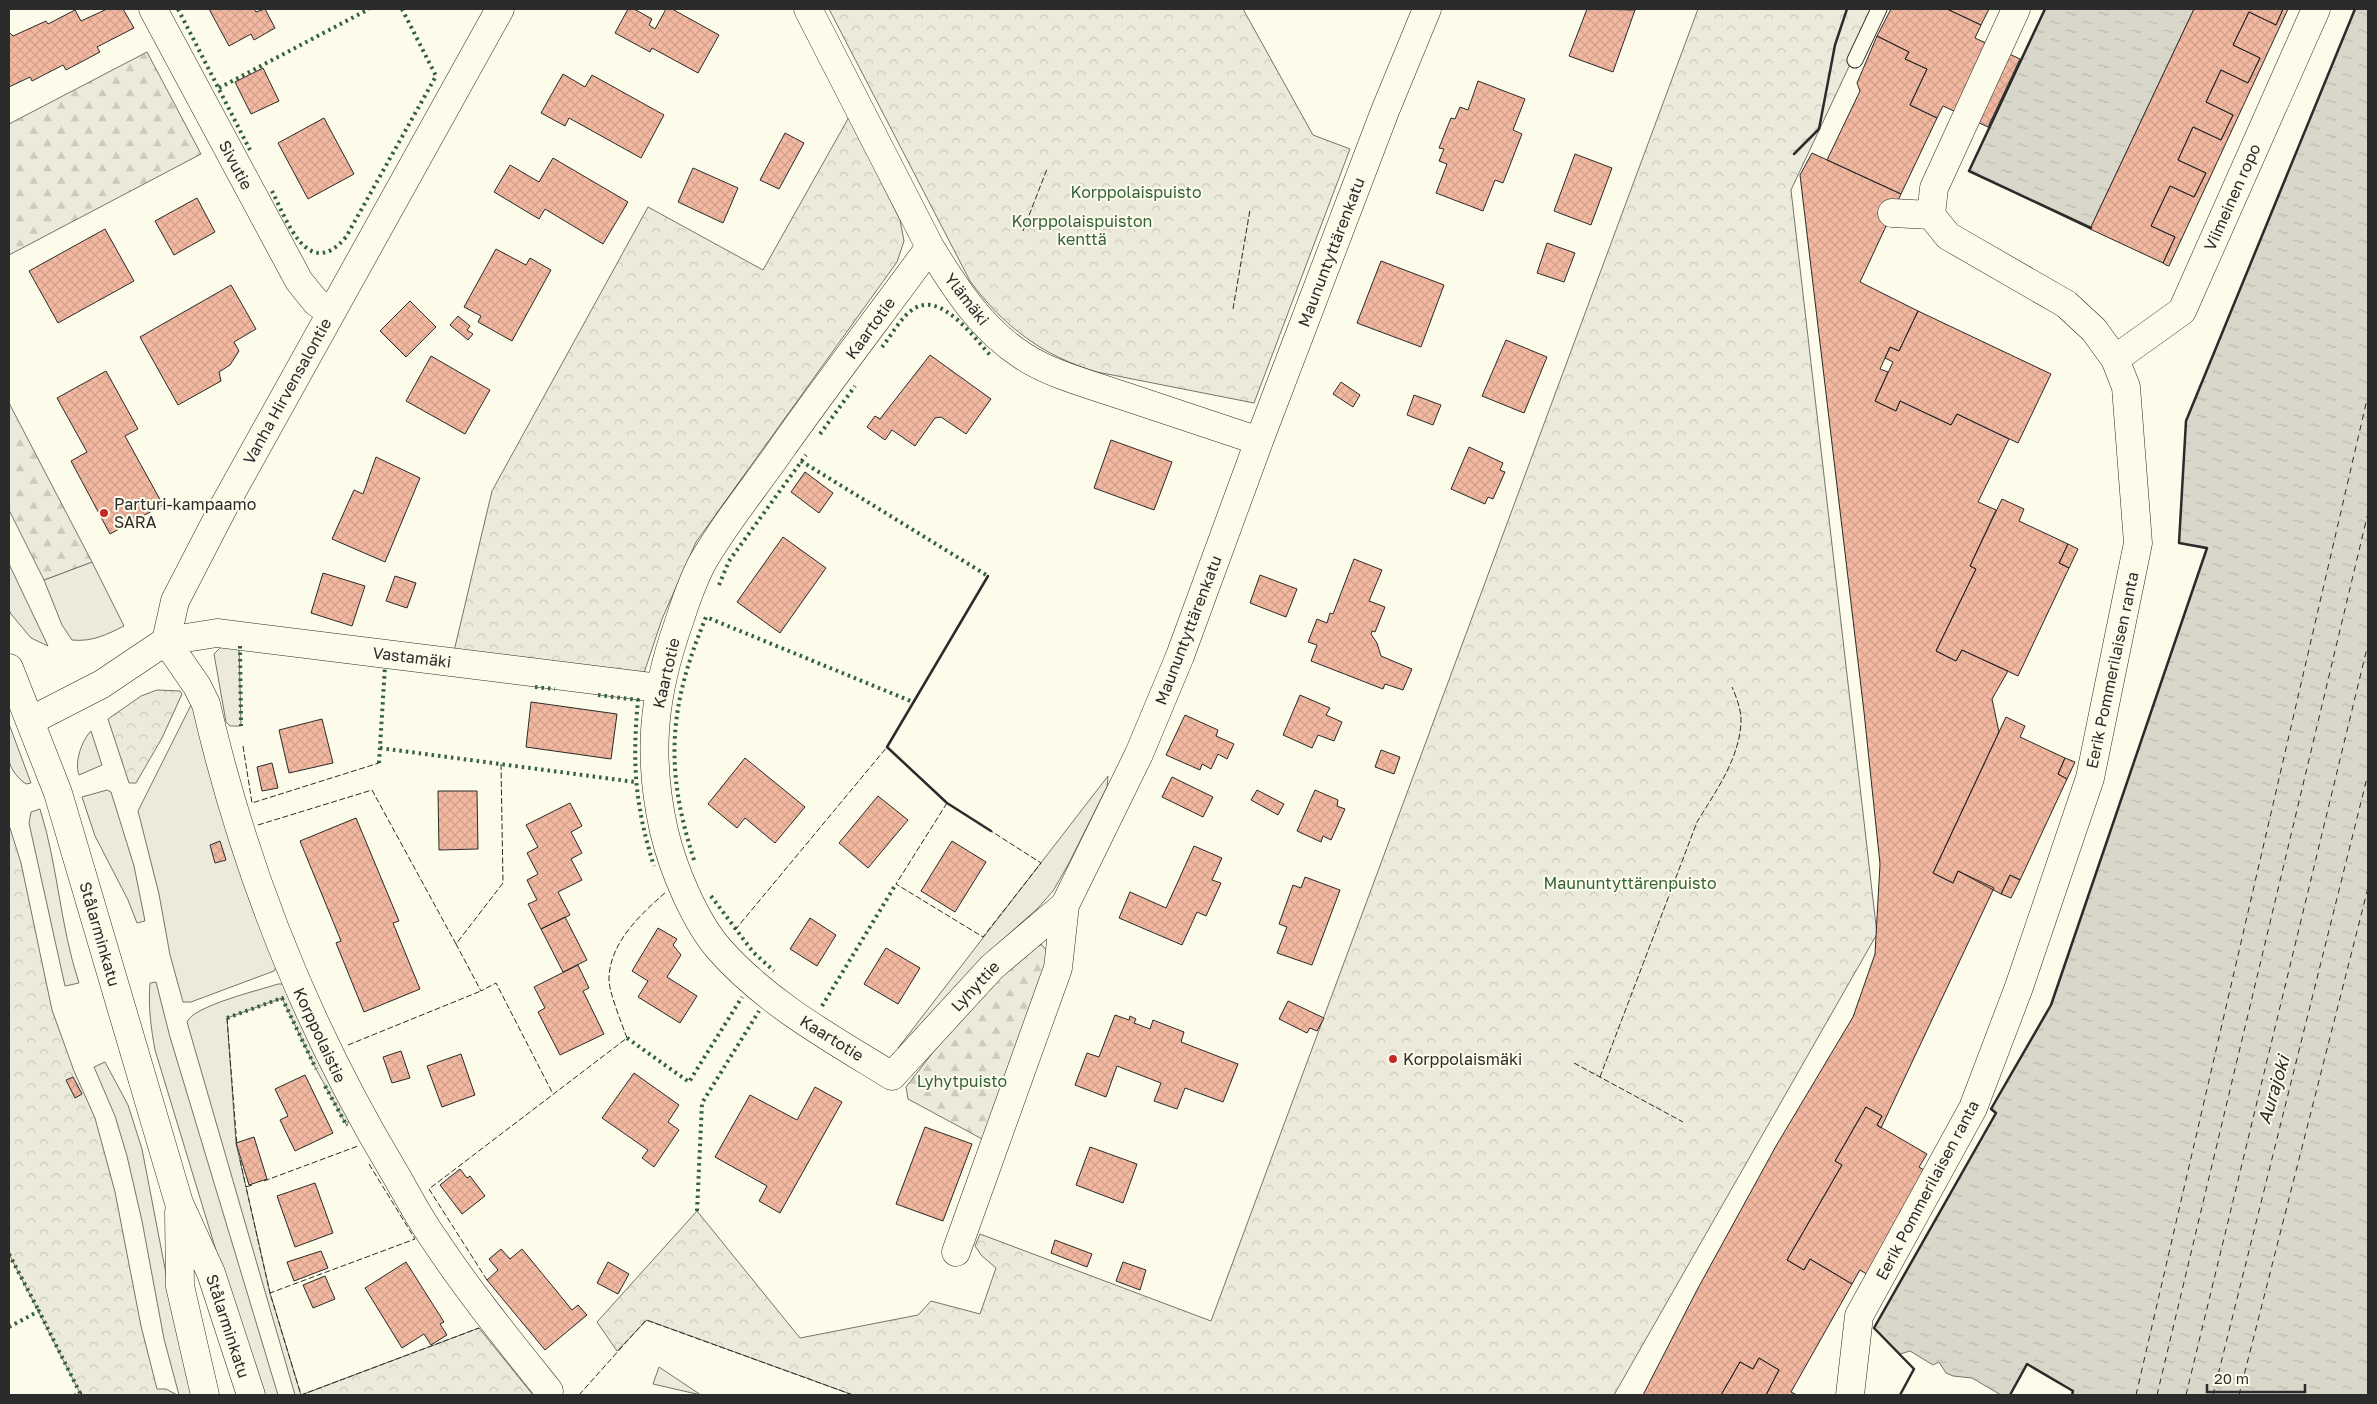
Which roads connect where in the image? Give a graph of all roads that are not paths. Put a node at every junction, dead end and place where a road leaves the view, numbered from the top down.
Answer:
1 (154, 9) edge
2 (500, 9) edge
3 (808, 9) edge
4 (1427, 9) edge
5 (1879, 9) edge
6 (2016, 9) edge
7 (2316, 9) edge
8 (1855, 60) dead end
9 (1892, 213) dead end
10 (1931, 215) junction
11 (930, 247) junction
12 (330, 312) junction
13 (2115, 359) junction
14 (1258, 441) junction
15 (166, 641) junction
16 (9, 668) edge
17 (659, 688) junction
18 (30, 721) junction
19 (1065, 904) junction
20 (892, 1076) joint
21 (179, 1203) junction
22 (956, 1252) dead end
23 (549, 1391) dead end
24 (205, 1395) edge
25 (251, 1395) edge
26 (1850, 1395) edge

1 - 12 street, Sivutie
2 - 12 street, Vanha Hirvensalontie
3 - 11 street, Ylämäki
4 - 14 street, Maununtyttärenkatu
5 - 8 lane
6 - 10 street
7 - 13 street, Viimeinen ropo
9 - 10 street
10 - 13 street, Eerik Pommerilaisen ranta
11 - 14 street, Ylämäki
11 - 17 street, Kaartotie
12 - 15 street, Vanha Hirvensalontie
13 - 26 street, Eerik Pommerilaisen ranta
14 - 19 street, Maununtyttärenkatu
15 - 17 street, Vastamäki
15 - 18 street
15 - 23 street, Korppolaistie
16 - 18 street, Stålarminkatu
17 - 20 street, Kaartotie
18 - 21 street, Stålarminkatu
19 - 20 street, Lyhyttie
19 - 22 street, Maununtyttärenkatu
21 - 24 street, Stålarminkatu
21 - 25 street, Stålarminkatu

